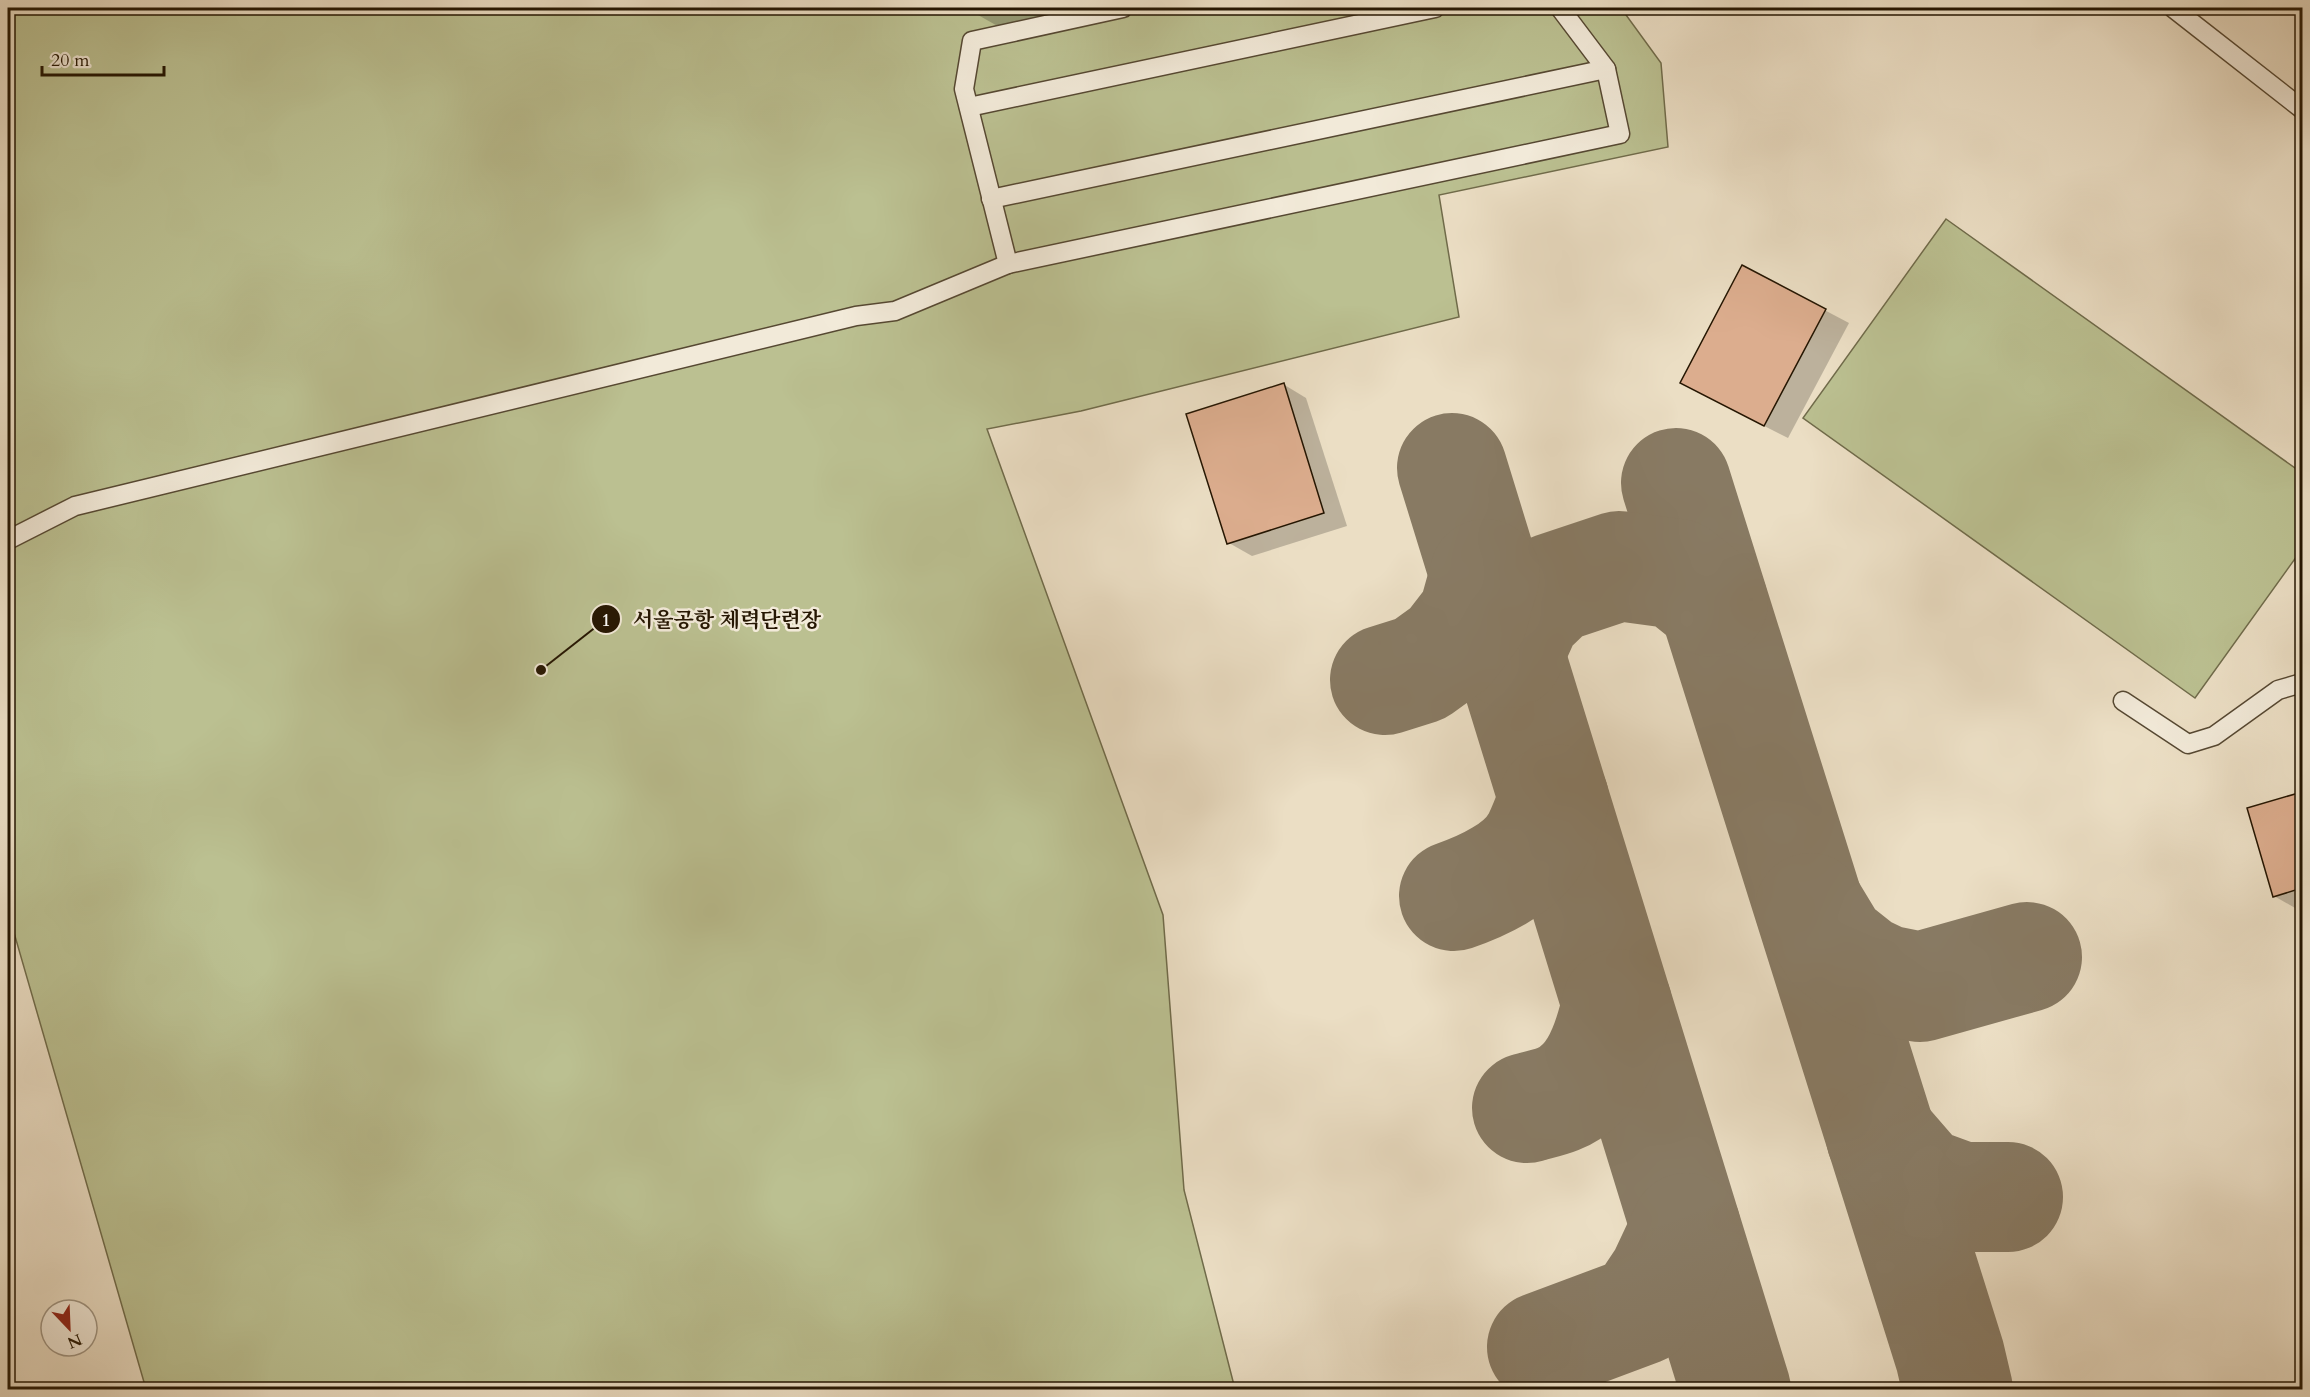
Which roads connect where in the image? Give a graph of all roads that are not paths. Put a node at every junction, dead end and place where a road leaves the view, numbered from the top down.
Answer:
1 (1123, 8) edge
2 (1435, 8) edge
3 (1560, 8) edge
4 (2173, 8) edge
5 (1606, 69) junction
6 (969, 107) junction
7 (2302, 109) edge
8 (991, 199) junction
9 (1008, 264) junction
10 (8, 540) edge
11 (2302, 683) edge
12 (2123, 701) dead end

1 - 6 lane
2 - 6 lane
3 - 5 lane
4 - 7 lane
5 - 8 lane
5 - 9 lane
6 - 8 lane
8 - 9 lane
9 - 10 lane
11 - 12 lane

